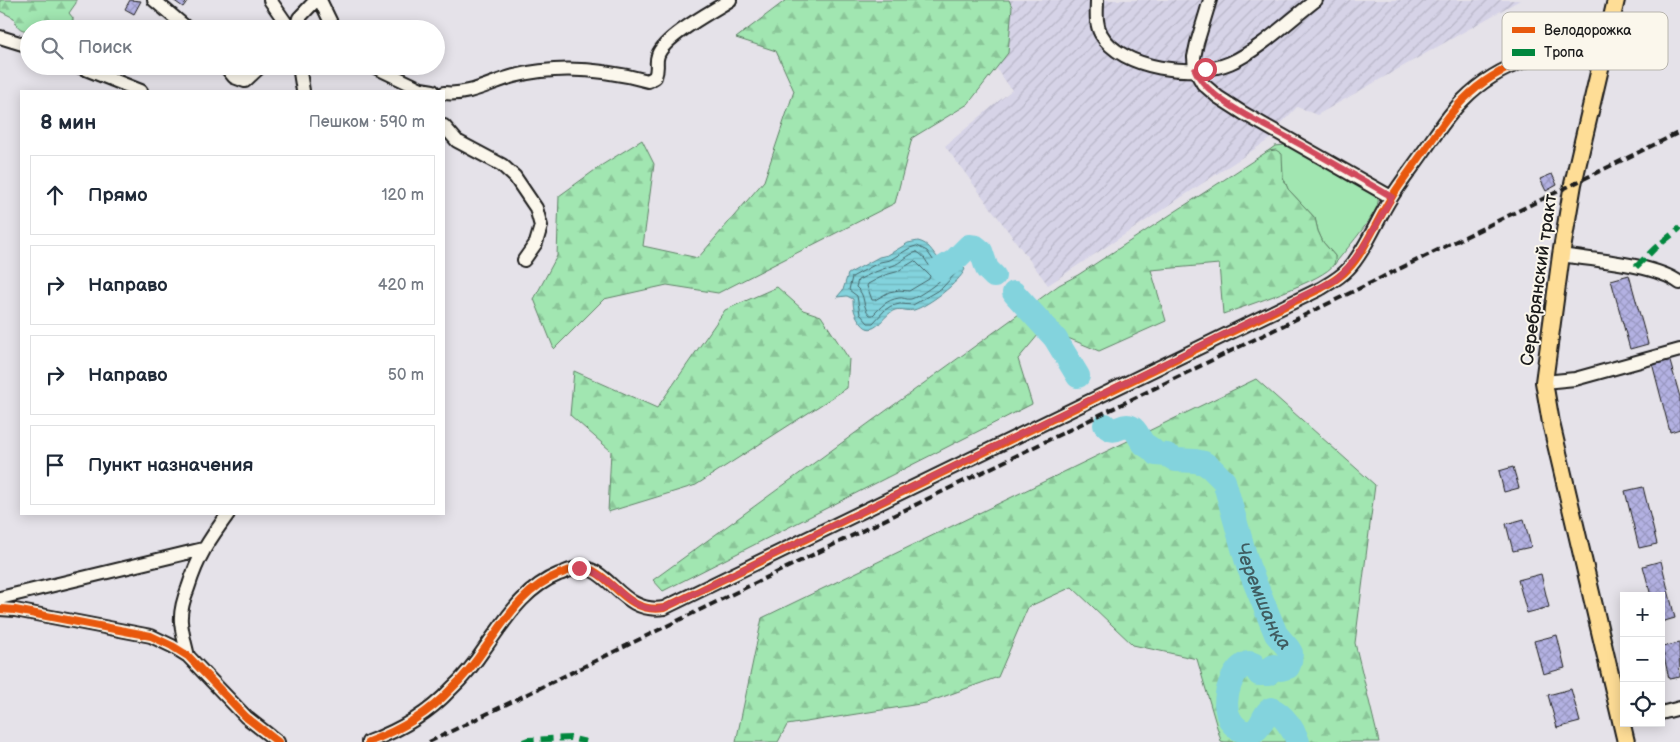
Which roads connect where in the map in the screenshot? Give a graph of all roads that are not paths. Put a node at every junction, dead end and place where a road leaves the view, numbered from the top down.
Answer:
1 (154, 0) edge
2 (270, 0) edge
3 (318, 0) edge
4 (730, 0) edge
5 (1097, 0) edge
6 (1210, 0) edge
7 (1316, 0) edge
8 (177, 20) edge
9 (284, 20) edge
10 (298, 20) edge
11 (329, 20) edge
12 (0, 36) edge
13 (20, 43) edge
14 (1195, 70) junction
15 (1507, 70) edge
16 (1598, 70) edge
17 (101, 75) edge
18 (232, 75) edge
19 (253, 75) edge
20 (300, 75) edge
21 (390, 75) edge
22 (243, 86) edge
23 (138, 90) edge
24 (303, 90) edge
25 (426, 90) edge
26 (445, 93) edge
27 (445, 127) edge
28 (1392, 197) junction
29 (1561, 255) junction
30 (524, 260) dead end
31 (1680, 283) edge
32 (1680, 350) edge
33 (1544, 382) junction
34 (227, 515) edge
35 (203, 549) junction
36 (0, 598) edge
37 (0, 609) edge
38 (188, 656) junction
39 (1680, 708) edge
40 (1620, 710) edge
41 (1665, 712) edge
42 (1624, 727) edge
43 (278, 742) edge
44 (368, 742) edge
45 (1626, 742) edge

1 - 8 street
2 - 9 street
3 - 10 street
3 - 11 street
4 - 26 street
5 - 14 street
6 - 14 street
7 - 14 street
12 - 13 street
14 - 28 street
15 - 28 street
16 - 29 main road, Серебрянский тракт
17 - 23 street
18 - 22 street
19 - 22 street
20 - 24 street
21 - 25 street
27 - 30 street
28 - 44 street
29 - 31 street
29 - 33 main road, Серебрянский тракт
32 - 33 street
33 - 40 main road, Серебрянский тракт
34 - 35 street
35 - 36 street
35 - 38 street
37 - 38 street
38 - 43 street
39 - 41 street
42 - 45 main road, Серебрянский тракт

